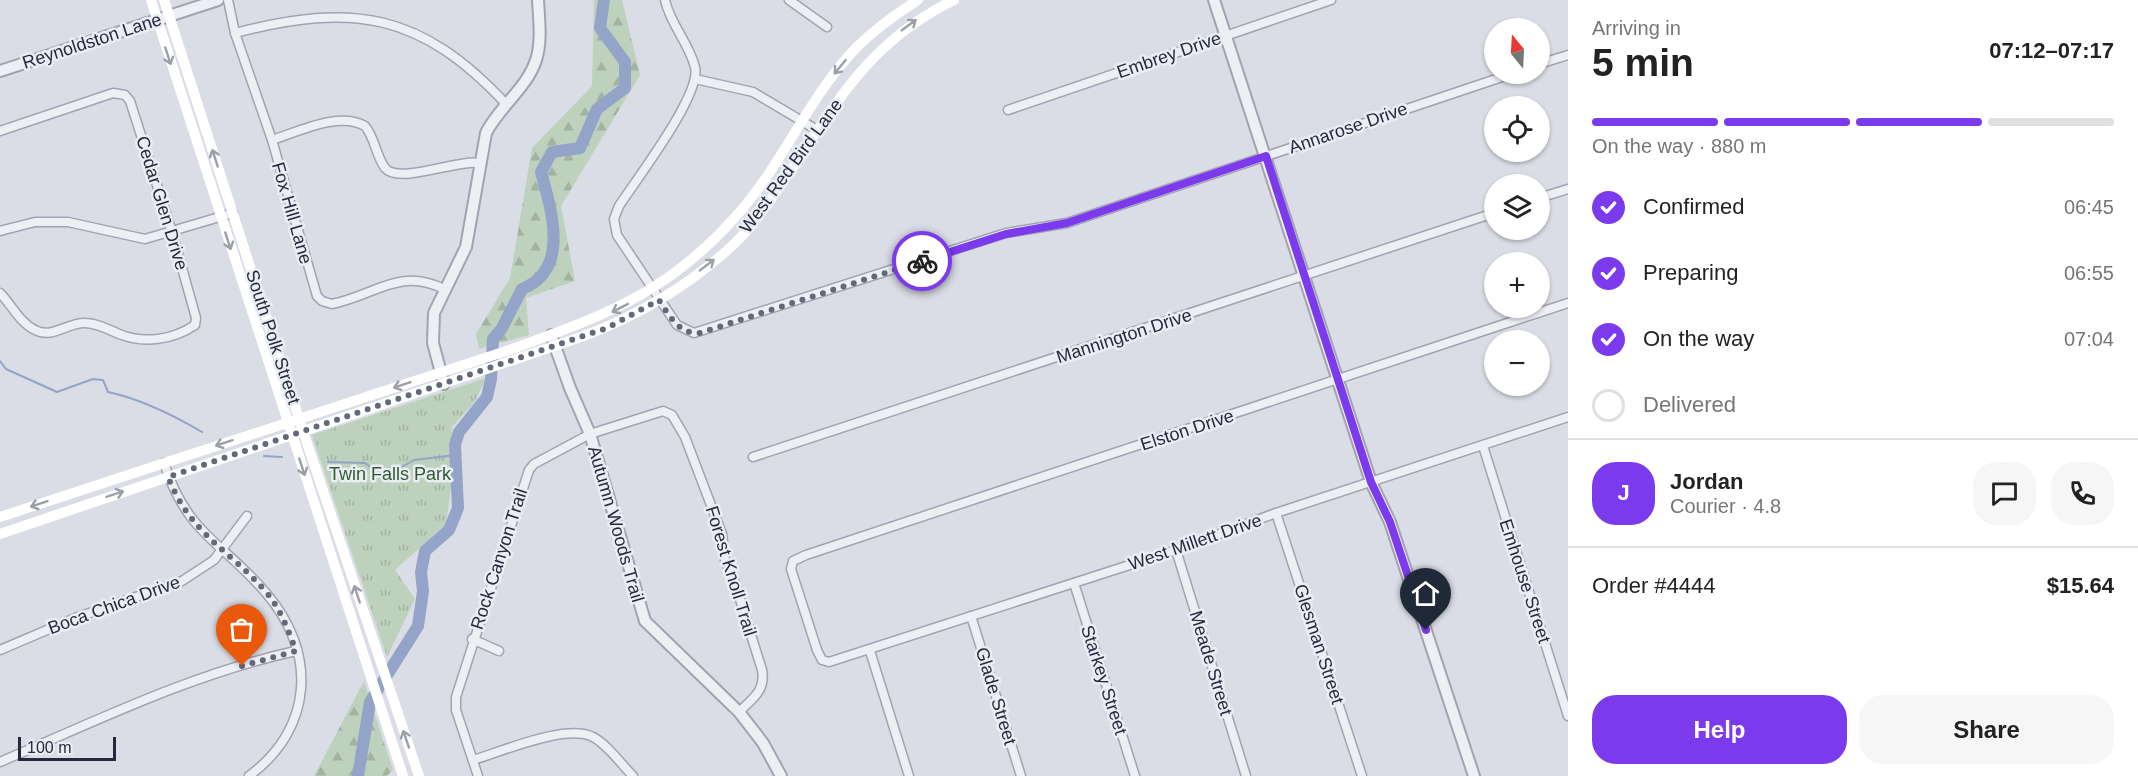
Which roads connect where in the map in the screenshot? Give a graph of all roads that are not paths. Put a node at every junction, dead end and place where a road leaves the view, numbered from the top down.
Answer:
1 (151, 0) edge
2 (164, 0) edge
3 (218, 0) edge
4 (228, 0) edge
5 (538, 0) edge
6 (664, 0) edge
7 (789, 0) edge
8 (918, 0) edge
9 (954, 0) edge
10 (1214, 0) edge
11 (1331, 0) edge
12 (169, 15) junction
13 (157, 19) junction
14 (827, 27) dead end
15 (235, 33) junction
16 (1226, 35) junction
17 (856, 47) junction
18 (1568, 54) edge
19 (870, 58) junction
20 (1550, 60) edge
21 (0, 71) edge
22 (694, 79) junction
23 (1484, 83) edge
24 (506, 104) junction
25 (1008, 110) dead end
26 (803, 121) junction
27 (817, 130) junction
28 (0, 131) edge
29 (272, 140) junction
30 (1266, 156) junction
31 (480, 163) junction
32 (1568, 189) edge
33 (1550, 195) edge
34 (233, 213) junction
35 (1484, 216) edge
36 (220, 217) junction
37 (0, 231) edge
38 (172, 232) junction
39 (1304, 276) junction
40 (652, 289) junction
41 (444, 290) junction
42 (0, 293) edge
43 (659, 300) junction
44 (1568, 303) edge
45 (551, 335) junction
46 (555, 346) junction
47 (517, 353) junction
48 (440, 373) junction
49 (1338, 380) junction
50 (444, 384) junction
51 (650, 416) joint
52 (299, 417) junction
53 (1568, 417) edge
54 (287, 422) junction
55 (303, 431) junction
56 (590, 434) junction
57 (291, 435) junction
58 (1483, 446) junction
59 (753, 457) dead end
60 (164, 463) junction
61 (168, 477) junction
62 (1371, 482) junction
63 (1276, 513) junction
64 (247, 516) dead end
65 (0, 517) edge
66 (0, 534) edge
67 (1176, 550) junction
68 (221, 551) junction
69 (1074, 583) junction
70 (972, 616) junction
71 (472, 639) junction
72 (0, 650) edge
73 (296, 651) junction
74 (499, 651) dead end
75 (870, 651) junction
76 (822, 660) joint
77 (739, 712) junction
78 (1568, 716) edge
79 (472, 760) junction
80 (0, 762) edge
81 (249, 776) edge
82 (404, 776) edge
83 (419, 776) edge
84 (477, 776) edge
85 (633, 776) edge
86 (781, 776) edge
87 (909, 776) edge
88 (1021, 776) edge
89 (1135, 776) edge
90 (1246, 776) edge
91 (1362, 776) edge
92 (1474, 776) edge

1 - 13 main road, South Polk Street
2 - 12 main road, South Polk Street
3 - 12 street, Reynoldston Lane
4 - 15 street, Fox Hill Lane
5 - 24 street
6 - 22 street
7 - 14 street
8 - 17 main road, West Red Bird Lane
19 -> 9 main road, West Red Bird Lane
10 - 16 street
11 - 16 street, Embrey Drive
12 - 13 street, Reynoldston Lane
34 -> 12 main road, South Polk Street
13 - 21 street, Reynoldston Lane
13 -> 36 main road, South Polk Street
15 - 24 street
15 - 29 street, Fox Hill Lane
16 - 25 street, Embrey Drive
16 - 30 street
17 - 19 main road
17 -> 26 main road, West Red Bird Lane
18 - 20 street
19 - 27 main road, West Red Bird Lane
22 - 26 street
22 - 40 street, Annarose Drive
23 - 30 street, Annarose Drive
24 - 31 street
26 - 27 street
26 - 40 main road, West Red Bird Lane
43 -> 27 main road, West Red Bird Lane
28 - 38 street, Cedar Glen Drive
29 - 31 street
29 - 41 street, Fox Hill Lane
30 - 39 street
30 - 43 street, Annarose Drive
31 - 41 street
32 - 33 street
34 - 36 street
34 - 52 main road, South Polk Street
35 - 39 street, Mannington Drive
36 - 38 street
36 -> 54 main road, South Polk Street
37 - 38 street
38 - 42 street, Cedar Glen Drive
39 - 49 street
39 - 59 street, Mannington Drive
40 - 43 street, Annarose Drive
40 -> 45 main road, West Red Bird Lane
41 - 48 street
43 - 46 main road, West Red Bird Lane
44 - 49 street, Elston Drive
45 - 46 street, Autumn Woods Trail
45 - 47 main road, West Red Bird Lane
46 - 47 main road, West Red Bird Lane
46 - 56 street, Autumn Woods Trail
47 - 48 main road, West Red Bird Lane
47 - 50 main road, West Red Bird Lane
48 - 50 street
48 -> 52 main road, West Red Bird Lane
49 - 62 street
49 - 76 street, Elston Drive
50 - 55 main road, West Red Bird Lane
51 - 56 street, Rock Canyon Trail
51 - 77 street, Forest Knoll Trail
52 - 54 main road, West Red Bird Lane
52 - 55 main road, South Polk Street
53 - 58 street, West Millett Drive
54 - 57 main road, South Polk Street
54 -> 60 main road, West Red Bird Lane
55 - 57 main road, West Red Bird Lane
83 -> 55 main road, South Polk Street
56 - 71 street, Rock Canyon Trail
56 - 77 street, Autumn Woods Trail
57 - 61 main road, West Red Bird Lane
57 -> 82 main road, South Polk Street
58 - 62 street, West Millett Drive
58 - 78 street, Emhouse Street
60 - 61 street
60 -> 65 main road, West Red Bird Lane
66 -> 61 main road, West Red Bird Lane
61 - 68 street
62 - 63 street, West Millett Drive
62 - 92 street
63 - 67 street, West Millett Drive
63 - 91 street, Glesman Street
64 - 68 street, Boca Chica Drive
67 - 69 street, West Millett Drive
67 - 90 street, Meade Street
68 - 72 street, Boca Chica Drive
68 - 73 street
69 - 70 street, West Millett Drive
69 - 89 street, Starkey Street
70 - 75 street, West Millett Drive
70 - 88 street, Glade Street
71 - 74 street
71 - 79 street, Rock Canyon Trail
73 - 80 street
73 - 81 street
75 - 76 street, West Millett Drive
75 - 87 street
77 - 86 street, Autumn Woods Trail
79 - 84 street, Rock Canyon Trail
79 - 85 street

